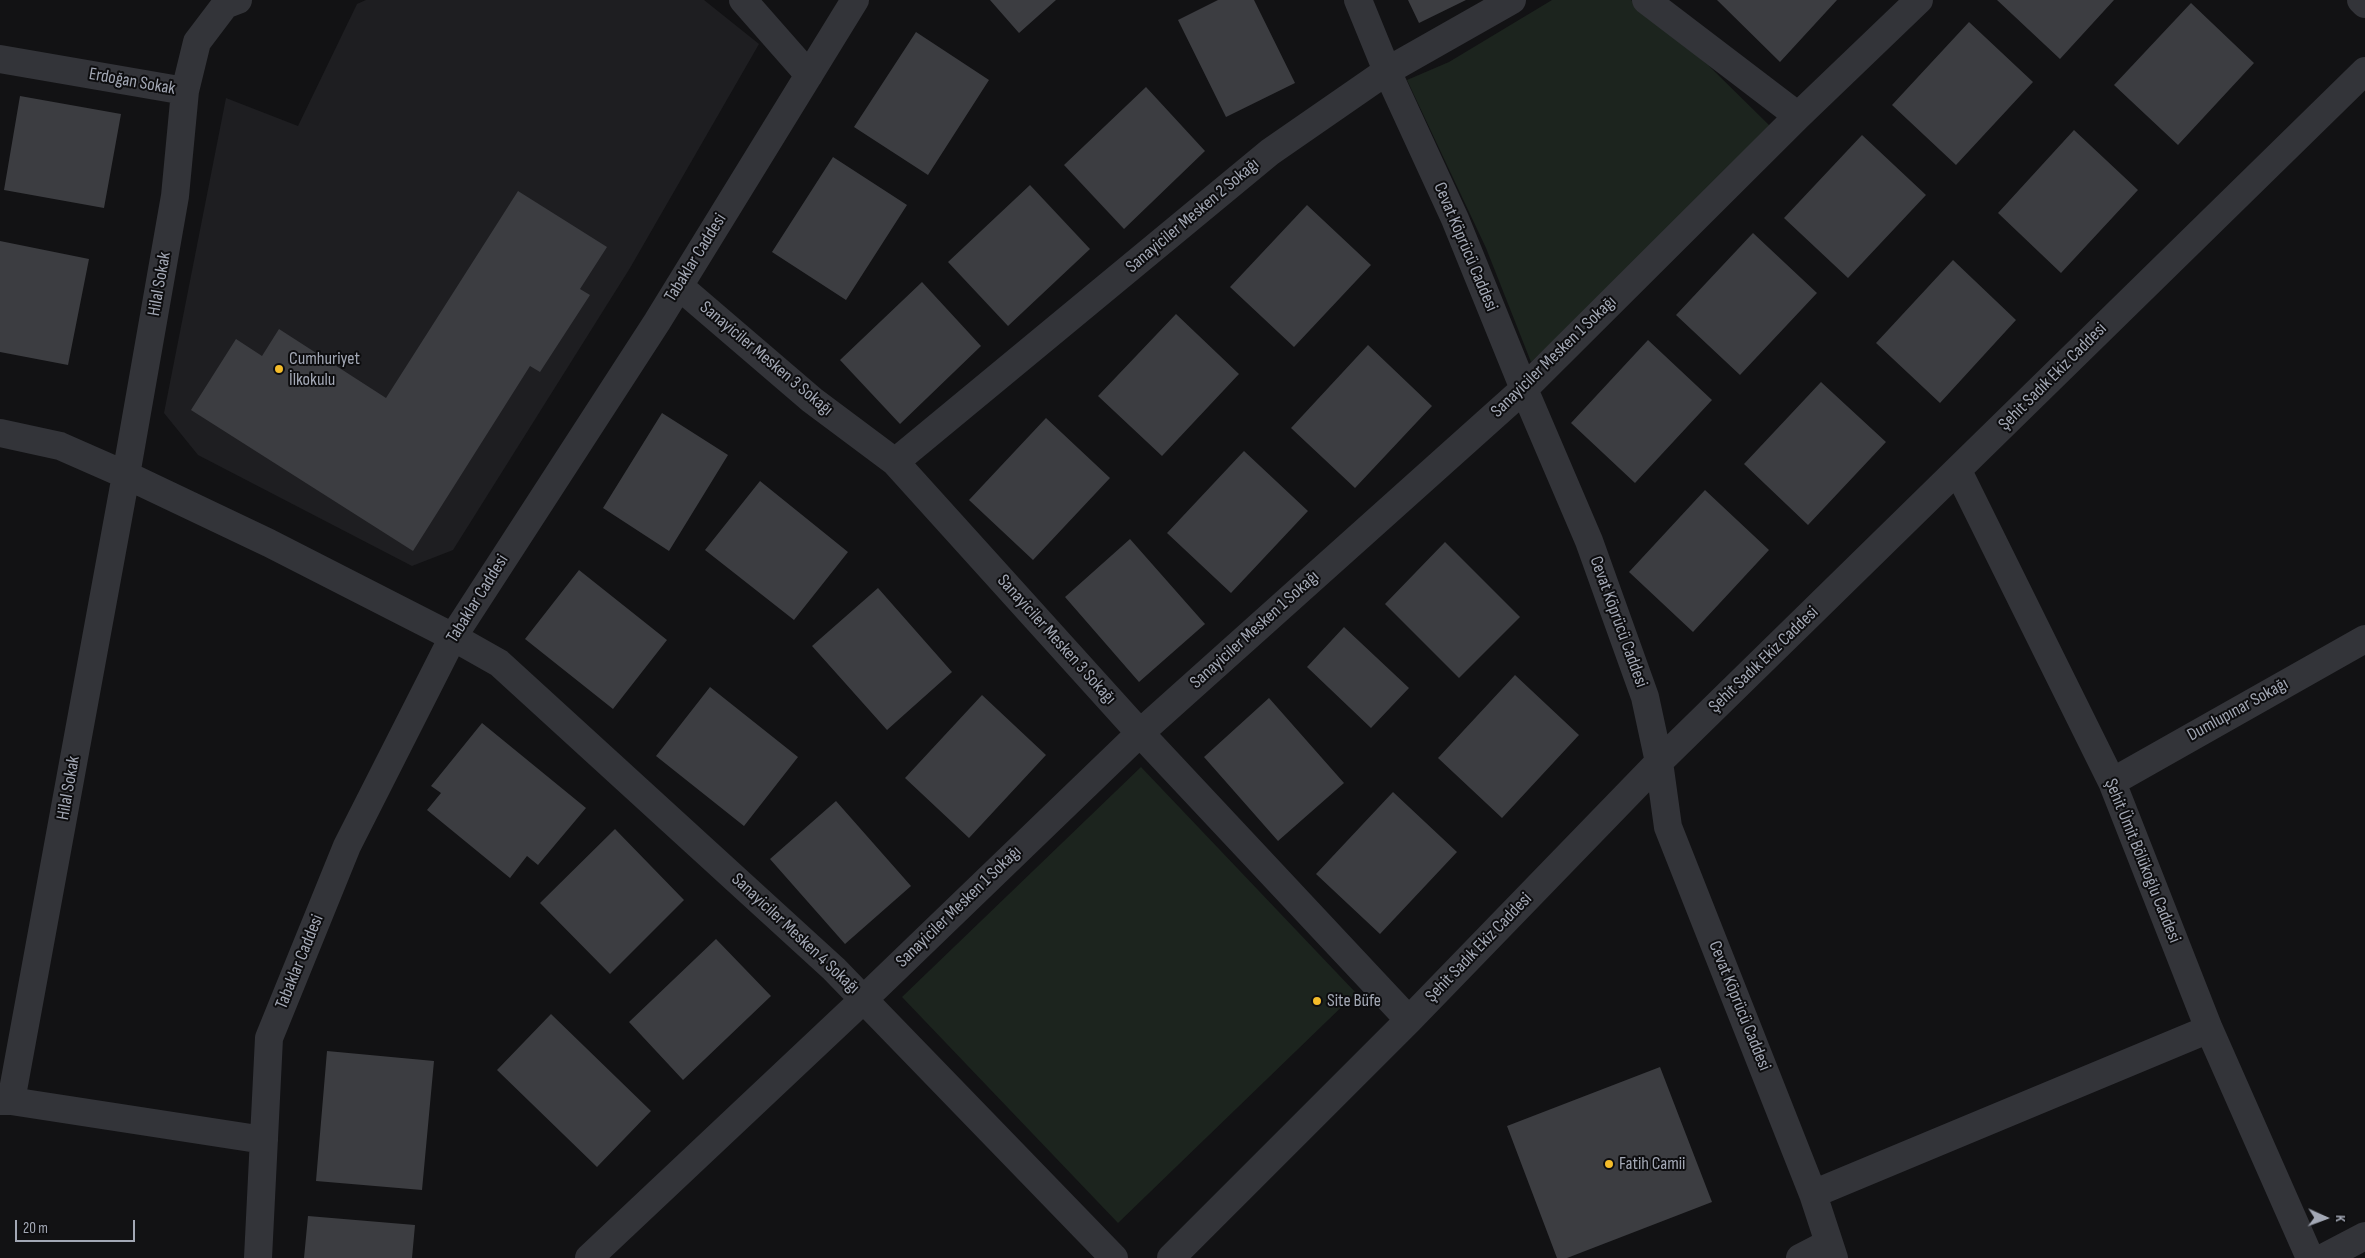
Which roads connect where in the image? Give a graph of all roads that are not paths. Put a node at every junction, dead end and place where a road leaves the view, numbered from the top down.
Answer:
1 (238, 0) edge
2 (743, 0) edge
3 (855, 0) edge
4 (1358, 0) edge
5 (1512, 0) edge
6 (1646, 0) edge
7 (1918, 0) edge
8 (2361, 0) edge
9 (2365, 4) edge
10 (0, 59) edge
11 (1387, 71) junction
12 (2365, 71) edge
13 (809, 75) junction
14 (185, 91) junction
15 (1798, 116) junction
16 (679, 286) junction
17 (1524, 389) junction
18 (0, 433) edge
19 (895, 462) junction
20 (1958, 472) junction
21 (126, 475) junction
22 (453, 637) junction
23 (2365, 639) edge
24 (1140, 733) junction
25 (1659, 762) junction
26 (2112, 782) junction
27 (864, 999) junction
28 (1409, 1020) junction
29 (2210, 1029) junction
30 (5, 1101) edge
31 (264, 1140) junction
32 (1813, 1194) junction
33 (2365, 1236) edge
34 (1832, 1251) edge
35 (258, 1258) edge
36 (589, 1258) edge
37 (1114, 1258) edge
38 (1171, 1258) edge
39 (1800, 1258) edge
40 (2310, 1258) edge
41 (2323, 1258) edge

1 - 14 street, Erdoğan Sokak
2 - 13 street
3 - 13 street, Tabaklar Caddesi
4 - 11 street, Cevat Köprücü Caddesi
5 - 11 street, Sanayiciler Mesken 2 Sokağı
6 - 15 street
7 - 15 street, Sanayiciler Mesken 1 Sokağı
8 - 9 street
10 - 14 street, Erdoğan Sokak
11 - 17 street, Cevat Köprücü Caddesi
11 - 19 street, Sanayiciler Mesken 2 Sokağı
12 - 20 street, Şehit Sadık Ekiz Caddesi
13 - 16 street, Tabaklar Caddesi
14 - 21 street, Hilal Sokak
15 - 17 street, Sanayiciler Mesken 1 Sokağı
16 - 19 street, Sanayiciler Mesken 3 Sokağı
16 - 22 street, Tabaklar Caddesi
17 - 24 street, Sanayiciler Mesken 1 Sokağı
17 - 25 street, Cevat Köprücü Caddesi
18 - 21 street
19 - 24 street, Sanayiciler Mesken 3 Sokağı
20 - 25 street, Şehit Sadık Ekiz Caddesi
20 - 26 street, Şehit Ümit Bölükoğlu Caddesi
21 - 22 street
21 - 30 street, Hilal Sokak
22 - 27 street, Sanayiciler Mesken 4 Sokağı
22 - 31 street, Tabaklar Caddesi
23 - 26 street, Dumlupınar Sokağı
24 - 27 street, Sanayiciler Mesken 1 Sokağı
24 - 28 street, Sanayiciler Mesken 3 Sokağı
25 - 28 street, Şehit Sadık Ekiz Caddesi
25 - 32 street, Cevat Köprücü Caddesi
26 - 29 street, Şehit Ümit Bölükoğlu Caddesi
27 - 36 street, Sanayiciler Mesken 1 Sokağı
27 - 37 street, Sanayiciler Mesken 4 Sokağı
28 - 38 street, Şehit Sadık Ekiz Caddesi
29 - 32 street
29 - 40 street, Şehit Ümit Bölükoğlu Caddesi
30 - 31 street
31 - 35 street, Tabaklar Caddesi
32 - 34 street, Cevat Köprücü Caddesi
33 - 41 street
34 - 39 street

